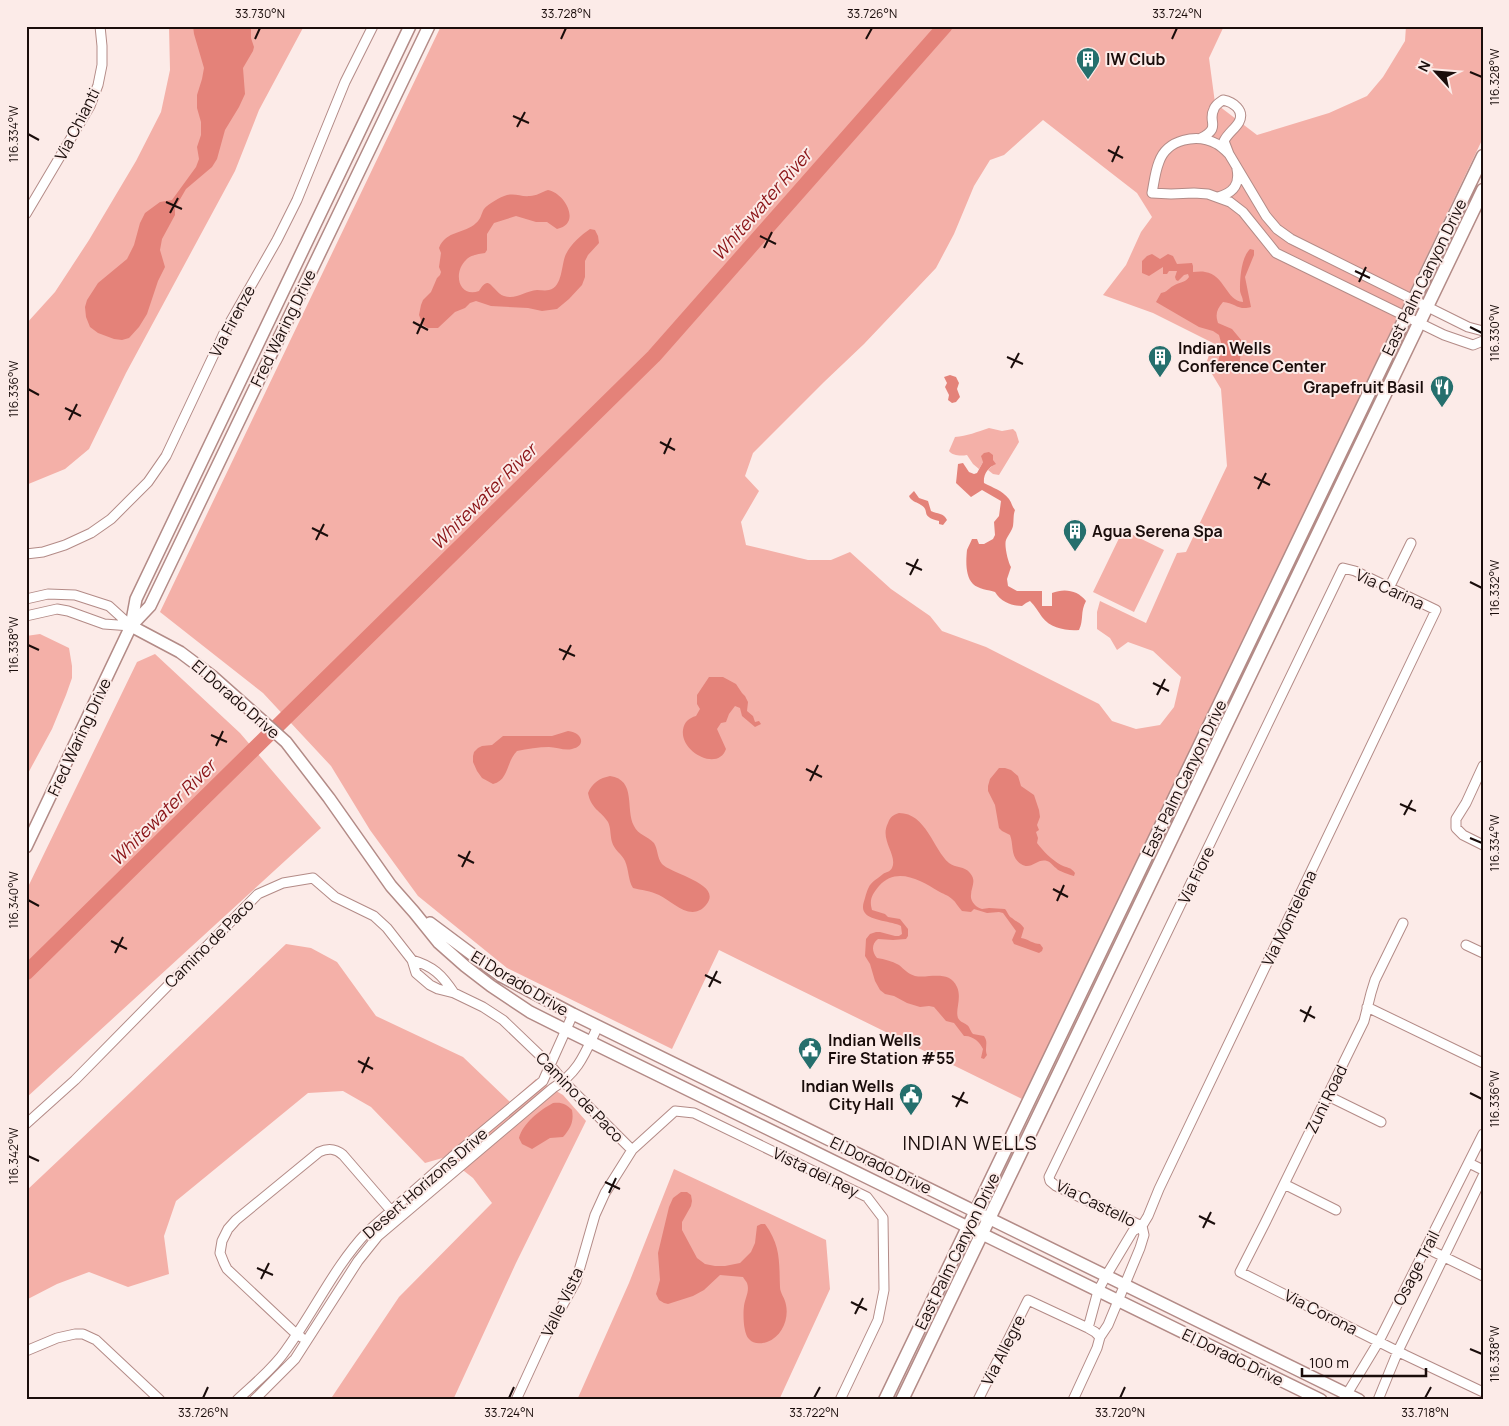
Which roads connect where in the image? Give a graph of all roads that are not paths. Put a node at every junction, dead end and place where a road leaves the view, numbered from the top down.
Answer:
1 (100, 26) edge
2 (373, 26) edge
3 (410, 26) edge
4 (429, 26) edge
5 (1201, 138) junction
6 (1229, 154) junction
7 (1483, 156) edge
8 (1236, 165) junction
9 (1483, 190) edge
10 (1218, 197) junction
11 (26, 214) edge
12 (1413, 300) junction
13 (1426, 307) junction
14 (1406, 316) junction
15 (1419, 323) junction
16 (1483, 330) edge
17 (1483, 341) edge
18 (1411, 542) dead end
19 (26, 554) edge
20 (1343, 568) joint
21 (1389, 588) junction
22 (26, 599) edge
23 (1436, 610) joint
24 (26, 616) edge
25 (131, 626) junction
26 (1483, 766) edge
27 (1483, 845) edge
28 (26, 847) edge
29 (414, 912) junction
30 (1403, 923) dead end
31 (1466, 945) dead end
32 (1483, 953) edge
33 (412, 960) junction
34 (454, 993) junction
35 (1367, 1006) junction
36 (573, 1014) junction
37 (598, 1026) junction
38 (566, 1030) junction
39 (590, 1042) junction
40 (1483, 1063) edge
41 (550, 1066) junction
42 (564, 1082) junction
43 (1328, 1096) junction
44 (793, 1122) junction
45 (1381, 1122) dead end
46 (26, 1124) edge
47 (1483, 1134) edge
48 (785, 1138) junction
49 (846, 1148) junction
50 (632, 1150) junction
51 (1469, 1163) junction
52 (839, 1164) junction
53 (1483, 1170) edge
54 (1483, 1176) edge
55 (1050, 1180) joint
56 (1284, 1184) junction
57 (391, 1210) junction
58 (1336, 1210) dead end
59 (975, 1212) junction
60 (397, 1218) junction
61 (989, 1219) junction
62 (1142, 1226) junction
63 (968, 1227) junction
64 (982, 1233) junction
65 (1123, 1246) junction
66 (1426, 1248) junction
67 (1138, 1252) junction
68 (1444, 1257) junction
69 (1240, 1272) joint
70 (1106, 1276) junction
71 (1483, 1276) edge
72 (1125, 1286) junction
73 (1098, 1291) junction
74 (1118, 1300) junction
75 (1092, 1318) junction
76 (1108, 1324) junction
77 (1088, 1328) junction
78 (298, 1334) junction
79 (1100, 1337) junction
80 (308, 1341) junction
81 (1379, 1341) junction
82 (26, 1351) edge
83 (1398, 1351) junction
84 (1483, 1392) edge
85 (1346, 1397) edge
86 (160, 1400) edge
87 (237, 1400) edge
88 (254, 1400) edge
89 (516, 1400) edge
90 (840, 1400) edge
91 (885, 1400) edge
92 (902, 1400) edge
93 (978, 1400) edge
94 (1073, 1400) edge
95 (1321, 1400) edge
96 (1359, 1400) edge
97 (1378, 1400) edge

1 - 11 street, Via Chianti
2 - 19 street, Via Firenze
3 - 25 main road, Fred Waring Drive
4 - 25 main road, Fred Waring Drive
5 - 6 street
5 - 6 street
5 - 10 street
6 - 8 street
7 - 12 main road, East Palm Canyon Drive
8 - 10 street
8 - 12 street
9 - 13 main road, East Palm Canyon Drive
10 - 14 street
12 - 13 street
12 - 14 main road, East Palm Canyon Drive
13 - 15 main road, East Palm Canyon Drive
13 - 16 street
14 - 15 street
14 - 59 main road, East Palm Canyon Drive
15 - 17 street
15 - 61 main road, East Palm Canyon Drive
18 - 21 street
20 - 21 street, Via Carina
20 - 55 street, Via Fiore
21 - 23 street, Via Carina
22 - 25 street
23 - 62 street, Via Montelena
24 - 25 street
25 - 28 main road, Fred Waring Drive
25 - 29 main road, El Dorado Drive
26 - 27 street
29 - 36 main road, El Dorado Drive
29 - 38 main road, El Dorado Drive
30 - 35 street, Zuni Road
31 - 32 street
33 - 34 street, Camino de Paco
33 - 34 street, Camino de Paco
33 - 46 street, Camino de Paco
34 - 41 street, Camino de Paco
35 - 40 street
35 - 43 street, Zuni Road
36 - 37 main road, El Dorado Drive
36 - 38 street, Desert Horizons Drive
37 - 39 street, Desert Horizons Drive
37 - 44 main road, El Dorado Drive
38 - 39 main road, El Dorado Drive
38 - 41 street, Desert Horizons Drive
39 - 42 street, Desert Horizons Drive
39 - 48 main road, El Dorado Drive
41 - 42 street, Camino de Paco
41 - 57 street, Desert Horizons Drive
42 - 50 street, Camino de Paco
42 - 60 street, Desert Horizons Drive
43 - 45 street
43 - 56 street, Zuni Road
44 - 48 main road
44 - 49 main road, El Dorado Drive
47 - 51 street, Osage Trail
48 - 52 main road, El Dorado Drive
49 - 52 main road
49 - 59 main road, El Dorado Drive
50 - 89 street, Valle Vista
50 - 90 street, Vista del Rey
51 - 53 street
51 - 66 street, Osage Trail
52 - 63 main road, El Dorado Drive
54 - 68 street, Osage Trail
55 - 62 street, Via Castello
56 - 58 street
56 - 69 street, Zuni Road
57 - 60 street
57 - 78 street, Desert Horizons Drive
57 - 78 street
59 - 61 main road, El Dorado Drive
59 - 63 main road, East Palm Canyon Drive
60 - 80 street, Desert Horizons Drive
61 - 64 main road, East Palm Canyon Drive
61 - 70 main road, El Dorado Drive
62 - 65 street, Via Montelena
62 - 67 street, Via Montelena
63 - 64 main road, El Dorado Drive
63 - 91 main road, East Palm Canyon Drive
64 - 73 main road, El Dorado Drive
64 - 92 main road, East Palm Canyon Drive
65 - 67 street
65 - 70 street, Via Montelena
66 - 68 street
66 - 81 street, Osage Trail
67 - 72 street, Via Montelena
68 - 71 street
68 - 83 street, Osage Trail
69 - 81 street, Via Corona
70 - 72 main road, El Dorado Drive
70 - 73 street, Via Montelena
72 - 74 street, Via Montelena
72 - 85 main road, El Dorado Drive
73 - 74 main road, El Dorado Drive
73 - 75 street, Via Montelena
74 - 76 street, Via Montelena
74 - 95 main road, El Dorado Drive
75 - 76 street
75 - 77 street, Via Montelena
76 - 79 street, Via Montelena
77 - 79 street
77 - 93 street, Via Allegre
78 - 80 street
78 - 87 street, Desert Horizons Drive
79 - 94 street
80 - 88 street, Desert Horizons Drive
81 - 83 street, Via Corona
81 - 85 street, Osage Trail
82 - 86 street
83 - 84 street, Via Corona
83 - 97 street, Osage Trail
85 - 96 main road, El Dorado Drive

